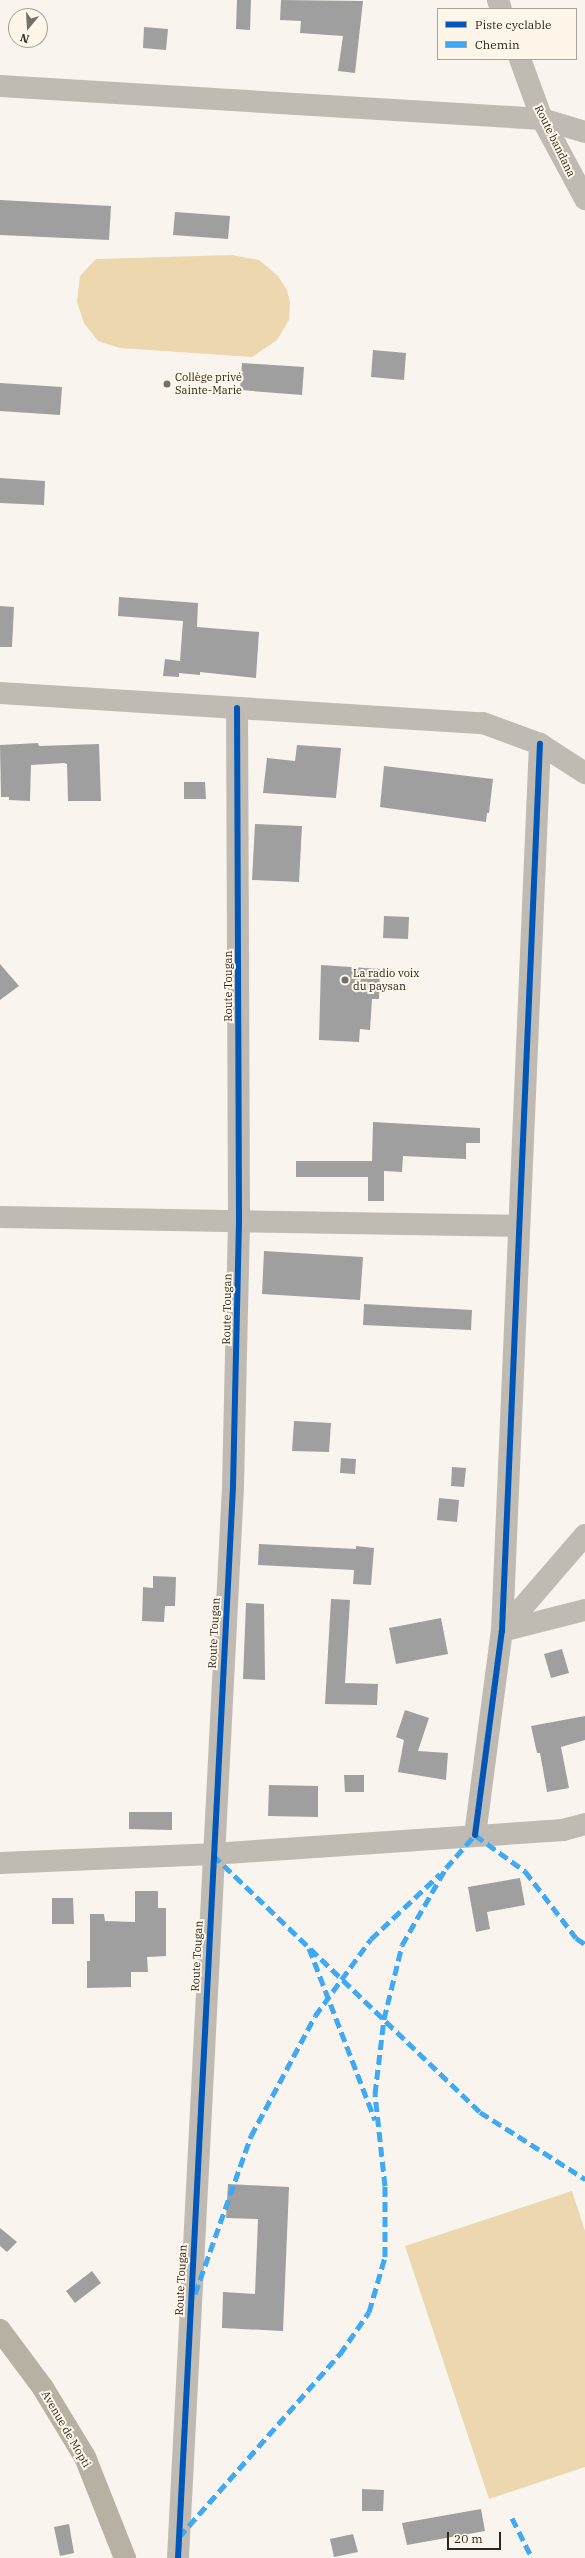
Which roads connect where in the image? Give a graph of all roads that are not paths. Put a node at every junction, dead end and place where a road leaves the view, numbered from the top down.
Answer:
1 (520, 60) edge
2 (0, 86) edge
3 (542, 119) junction
4 (585, 132) edge
5 (585, 199) edge
6 (0, 693) edge
7 (237, 708) junction
8 (540, 744) junction
9 (585, 773) edge
10 (0, 1217) edge
11 (239, 1220) junction
12 (519, 1226) junction
13 (585, 1535) edge
14 (585, 1610) edge
15 (502, 1631) junction
16 (585, 1824) edge
17 (475, 1835) junction
18 (212, 1854) junction
19 (0, 1863) edge
20 (0, 2330) edge
21 (125, 2558) edge
22 (178, 2558) edge

1 - 3 street, Route bandana
2 - 3 street
3 - 4 street
3 - 5 street, Route bandana
6 - 7 street
7 - 8 street
7 - 11 street, Route Tougan
8 - 9 street
8 - 12 street
10 - 11 street
11 - 12 street
11 - 18 street, Route Tougan
12 - 15 street
13 - 15 street
14 - 15 street
15 - 17 street
16 - 17 street
17 - 18 street
18 - 19 street
18 - 22 street, Route Tougan
20 - 21 main road, Avenue de Mopti

